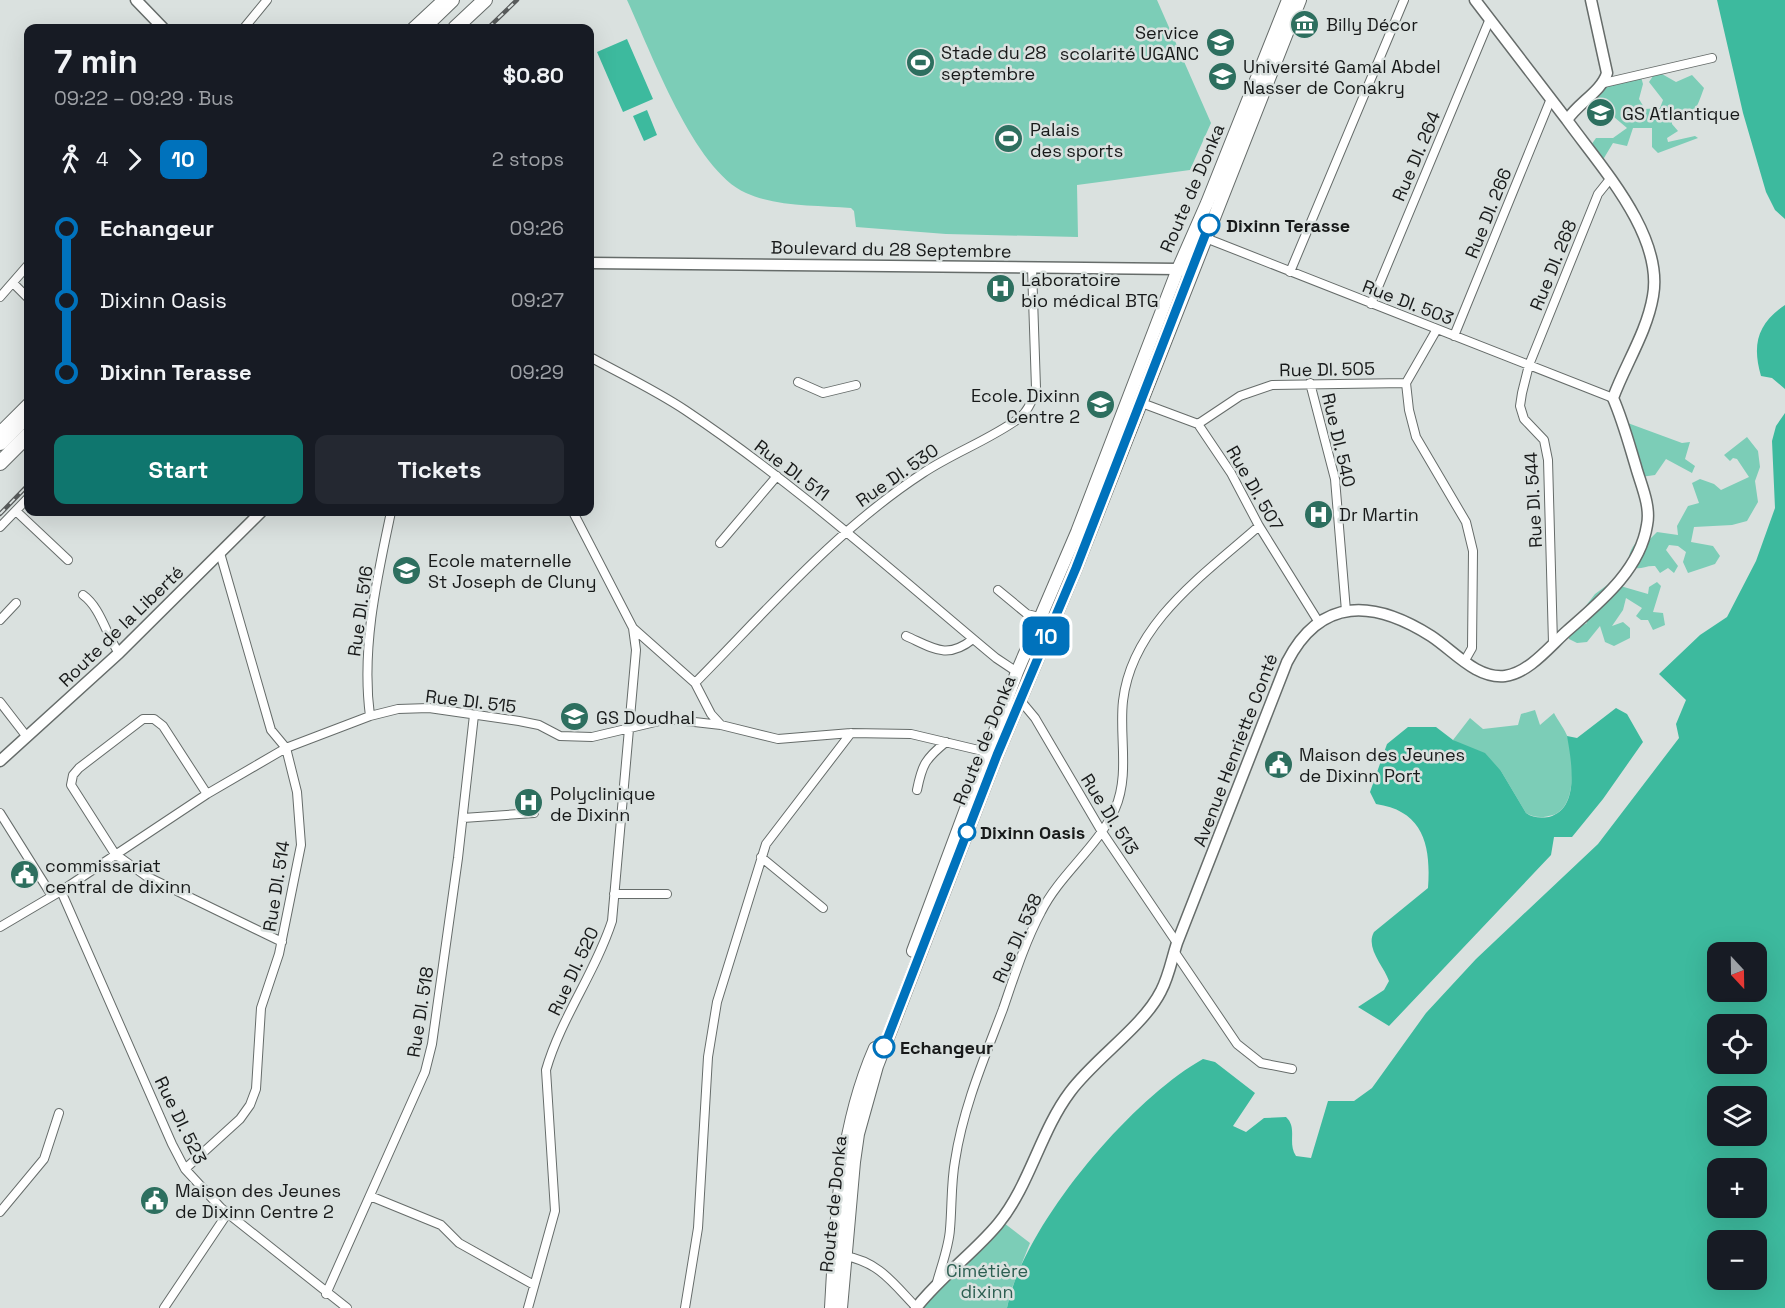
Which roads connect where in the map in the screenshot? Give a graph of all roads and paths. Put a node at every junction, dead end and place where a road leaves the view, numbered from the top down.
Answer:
1 (136, 0) edge
2 (267, 0) edge
3 (441, 0) edge
4 (453, 0) edge
5 (473, 0) edge
6 (485, 0) edge
7 (1287, 0) edge
8 (1300, 0) edge
9 (1404, 0) edge
10 (1475, 0) edge
11 (1591, 0) edge
12 (1489, 21) junction
13 (160, 24) edge
14 (247, 24) edge
15 (415, 24) edge
16 (427, 24) edge
17 (448, 24) edge
18 (459, 24) edge
19 (1712, 58) dead end
20 (1605, 83) junction
21 (1550, 100) junction
22 (1567, 120) junction
23 (1610, 179) junction
24 (1199, 235) junction
25 (594, 263) edge
26 (1032, 268) junction
27 (1178, 269) junction
28 (24, 270) edge
29 (1191, 271) junction
30 (1290, 272) junction
31 (13, 283) junction
32 (24, 294) edge
33 (0, 297) edge
34 (1371, 304) junction
35 (1437, 329) junction
36 (1454, 336) junction
37 (594, 359) edge
38 (1529, 365) junction
39 (798, 382) dead end
40 (1310, 383) junction
41 (1406, 383) junction
42 (856, 385) dead end
43 (1613, 398) junction
44 (1139, 402) junction
45 (24, 406) edge
46 (24, 419) edge
47 (1198, 424) junction
48 (0, 430) edge
49 (24, 439) edge
50 (0, 443) edge
51 (0, 463) edge
52 (777, 476) junction
53 (24, 503) edge
54 (16, 512) junction
55 (257, 516) edge
56 (391, 516) edge
57 (575, 516) edge
58 (1259, 526) junction
59 (0, 527) edge
60 (847, 531) junction
61 (720, 543) dead end
62 (220, 553) junction
63 (68, 560) dead end
64 (998, 590) dead end
65 (83, 595) dead end
66 (16, 603) dead end
67 (1346, 611) junction
68 (1039, 617) junction
69 (0, 620) edge
70 (1318, 621) junction
71 (633, 628) junction
72 (906, 636) dead end
73 (973, 639) junction
74 (1553, 643) junction
75 (119, 653) junction
76 (1464, 662) junction
77 (1017, 672) junction
78 (695, 683) junction
79 (1020, 700) junction
80 (0, 702) edge
81 (474, 715) junction
82 (370, 716) junction
83 (721, 725) junction
84 (631, 727) junction
85 (851, 733) junction
86 (27, 737) junction
87 (946, 742) junction
88 (286, 748) junction
89 (987, 752) junction
90 (0, 761) edge
91 (917, 790) dead end
92 (207, 794) junction
93 (0, 813) edge
94 (534, 813) dead end
95 (463, 818) junction
96 (1102, 832) junction
97 (115, 854) junction
98 (761, 857) junction
99 (61, 891) junction
100 (614, 894) junction
101 (667, 894) dead end
102 (52, 896) junction
103 (823, 908) dead end
104 (0, 927) edge
105 (282, 942) junction
106 (1176, 947) junction
107 (1292, 1069) dead end
108 (59, 1113) dead end
109 (185, 1169) junction
110 (370, 1196) junction
111 (0, 1212) edge
112 (227, 1214) junction
113 (845, 1256) junction
114 (937, 1282) junction
115 (534, 1285) junction
116 (837, 1289) junction
117 (326, 1294) junction
118 (164, 1308) edge
119 (347, 1308) edge
120 (528, 1308) edge
121 (685, 1308) edge
122 (831, 1308) edge
123 (841, 1308) edge
124 (916, 1308) edge

1 - 13 main road
2 - 14 street
3 - 15 street
4 - 16 highway
5 - 17 highway
6 - 18 highway
7 - 24 main road, Route de Donka
8 - 24 main road, Route de Donka
9 - 30 street
10 - 12 main road
11 - 20 main road
12 - 21 main road
12 - 34 street, Rue DI. 264
19 - 20 street
20 - 22 main road
21 - 22 main road
21 - 36 street, Rue DI. 266
22 - 23 main road
23 - 38 street, Rue DI. 268
23 - 43 main road
24 - 27 main road, Route de Donka
24 - 29 main road, Route de Donka
24 - 30 street, Rue DI. 503
25 - 26 main road, Boulevard du 28 Septembre
26 - 27 main road, Boulevard du 28 Septembre
26 - 60 street, Rue DI. 530
27 - 29 main road, Boulevard du 28 Septembre
27 - 68 main road, Route de Donka
28 - 31 street
29 - 44 main road, Route de Donka
30 - 34 street, Rue DI. 503
31 - 32 street
31 - 33 street
34 - 35 street, Rue DI. 503
35 - 36 street, Rue DI. 503
35 - 41 street
36 - 38 street, Rue DI. 503
37 - 52 street, Rue DI. 511
38 - 43 street, Rue DI. 503
38 - 74 street, Rue DI. 544
39 - 42 street
40 - 41 street, Rue DI. 505
40 - 47 street, Rue DI. 505
40 - 67 street, Rue DI. 540
41 - 76 street
43 - 74 main road, Avenue Henriette Conté
44 - 47 street
44 - 79 main road, Route de Donka
45 - 48 street
46 - 50 highway
47 - 58 street, Rue DI. 507
49 - 51 highway
52 - 60 street, Rue DI. 511
52 - 61 street
53 - 54 street
54 - 59 street
54 - 63 street
55 - 62 main road, Route de la Liberté
56 - 82 street, Rue DI. 516
57 - 71 street, Rue DI. 520
58 - 70 street, Rue DI. 507
58 - 96 street, Rue DI. 538
60 - 73 street, Rue DI. 511
60 - 78 street, Rue DI. 530
62 - 75 main road, Route de la Liberté
62 - 88 street, Rue DI. 514
64 - 68 street
65 - 75 street
66 - 69 street
67 - 70 main road, Avenue Henriette Conté
67 - 76 main road, Avenue Henriette Conté
68 - 77 main road, Route de Donka
70 - 106 main road, Avenue Henriette Conté
71 - 78 street
71 - 84 street, Rue DI. 520
72 - 73 street
73 - 77 street, Rue DI. 511
74 - 76 main road, Avenue Henriette Conté
75 - 86 main road, Route de la Liberté
77 - 89 main road, Route de Donka
78 - 83 street
79 - 96 street, Rue DI. 513
79 - 113 main road, Route de Donka
80 - 86 street
81 - 82 street, Rue DI. 515
81 - 84 street, Rue DI. 515
81 - 95 street, Rue DI. 518
82 - 88 street, Rue DI. 515
83 - 84 street, Rue DI. 515
83 - 85 street, Rue DI. 515
84 - 100 street, Rue DI. 520
85 - 87 street, Rue DI. 515
85 - 98 street
86 - 90 main road, Route de la Liberté
87 - 89 street, Rue DI. 515
87 - 91 street
88 - 92 street, Rue DI. 515
88 - 105 street, Rue DI. 514
89 - 116 main road, Route de Donka
92 - 97 street, Rue DI. 515
92 - 97 street
93 - 102 street
94 - 95 street
95 - 110 street, Rue DI. 518
96 - 106 street, Rue DI. 513
96 - 114 street, Rue DI. 538
97 - 99 street, Rue DI. 515
97 - 105 street
98 - 103 street
98 - 121 street
99 - 102 street, Rue DI. 515
99 - 109 street, Rue DI. 523
100 - 101 street
100 - 115 street, Rue DI. 520
102 - 104 street, Rue DI. 515
105 - 109 street, Rue DI. 514
106 - 107 street, Rue DI. 513
106 - 114 main road, Avenue Henriette Conté
108 - 111 street
109 - 112 street, Rue DI. 523
110 - 115 street
110 - 117 street, Rue DI. 518
112 - 117 street, Rue DI. 523
112 - 118 street
113 - 116 main road, Route de Donka
113 - 124 street
114 - 124 main road, Avenue Henriette Conté
115 - 120 street, Rue DI. 520
116 - 122 main road, Route de Donka
116 - 123 main road, Route de Donka
117 - 119 street, Rue DI. 523

